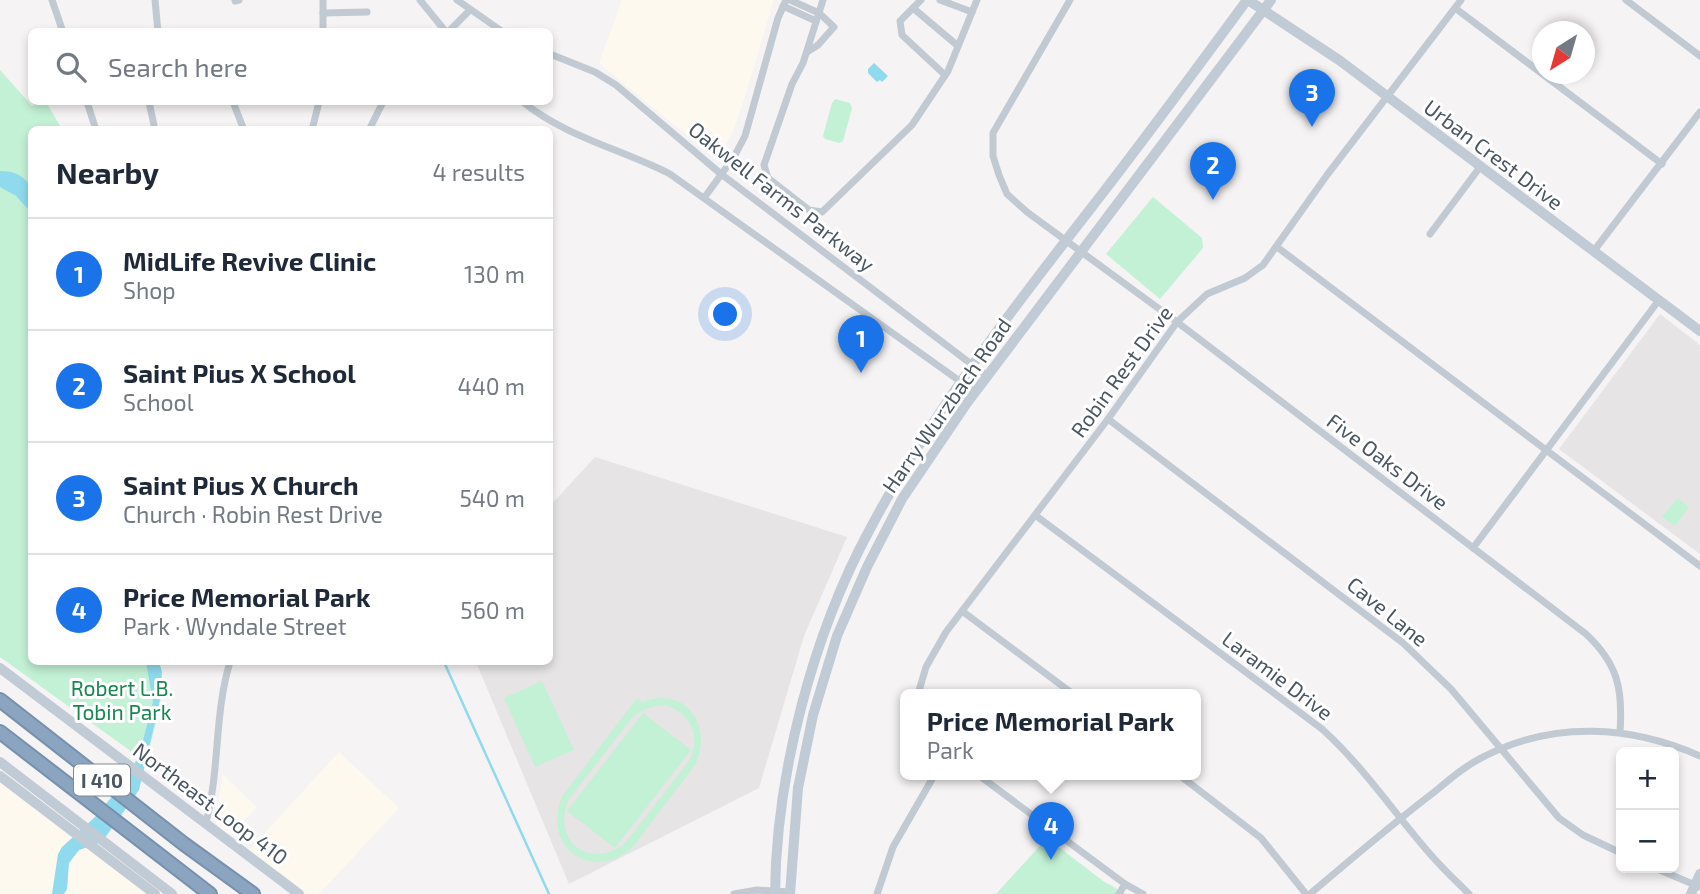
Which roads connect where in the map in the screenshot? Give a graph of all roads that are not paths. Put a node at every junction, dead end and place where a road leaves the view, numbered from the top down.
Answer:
1 (52, 0) edge
2 (155, 0) edge
3 (323, 0) edge
4 (420, 0) edge
5 (457, 0) edge
6 (823, 0) edge
7 (921, 0) edge
8 (940, 0) edge
9 (977, 0) edge
10 (1070, 0) edge
11 (1248, 0) edge
12 (1271, 0) edge
13 (1461, 0) edge
14 (1626, 0) edge
15 (786, 2) edge
16 (913, 8) junction
17 (1455, 8) junction
18 (470, 9) junction
19 (1263, 11) junction
20 (367, 12) dead end
21 (972, 12) junction
22 (323, 13) junction
23 (818, 17) junction
24 (62, 28) edge
25 (158, 28) edge
26 (323, 28) edge
27 (444, 28) edge
28 (451, 28) edge
29 (497, 28) edge
30 (958, 46) junction
31 (807, 52) junction
32 (553, 55) edge
33 (1700, 56) edge
34 (946, 75) junction
35 (1388, 97) junction
36 (87, 105) edge
37 (150, 105) edge
38 (234, 105) edge
39 (318, 105) edge
40 (382, 105) edge
41 (527, 105) edge
42 (1700, 113) edge
43 (95, 126) edge
44 (154, 126) edge
45 (242, 126) edge
46 (313, 126) edge
47 (371, 126) edge
48 (1662, 164) junction
49 (1480, 167) junction
50 (721, 174) junction
51 (704, 198) junction
52 (1430, 234) dead end
53 (1066, 241) junction
54 (1277, 247) junction
55 (1593, 252) junction
56 (1081, 253) junction
57 (1659, 300) junction
58 (1177, 322) junction
59 (1700, 331) edge
60 (972, 365) junction
61 (986, 376) junction
62 (961, 380) junction
63 (975, 391) junction
64 (1108, 419) junction
65 (1545, 450) junction
66 (903, 468) junction
67 (916, 476) junction
68 (890, 493) junction
69 (902, 499) junction
70 (1035, 515) junction
71 (1473, 548) junction
72 (1700, 566) edge
73 (839, 600) junction
74 (850, 604) junction
75 (962, 611) junction
76 (228, 665) edge
77 (0, 668) edge
78 (919, 689) edge
79 (1066, 689) edge
80 (0, 701) edge
81 (0, 732) edge
82 (1620, 732) junction
83 (792, 748) junction
84 (1500, 750) junction
85 (805, 751) junction
86 (1700, 756) edge
87 (0, 762) edge
88 (0, 776) edge
89 (932, 780) edge
90 (985, 780) edge
91 (1186, 780) edge
92 (1400, 818) junction
93 (206, 822) junction
94 (1616, 851) edge
95 (1665, 873) edge
96 (1700, 874) edge
97 (1125, 884) junction
98 (1695, 889) edge
99 (170, 892) edge
100 (775, 892) edge
101 (153, 893) edge
102 (790, 893) edge
103 (211, 894) edge
104 (253, 894) edge
105 (299, 894) edge
106 (734, 894) edge
107 (877, 894) edge
108 (1119, 894) edge
109 (1143, 894) edge
110 (1308, 894) edge
111 (1469, 894) edge

1 - 24 street
2 - 25 street
3 - 22 street
4 - 27 street
5 - 18 street
6 - 23 street
7 - 16 street
8 - 21 street
9 - 21 street
10 - 53 street, Five Oaks Drive
11 - 19 main road, Urban Crest Drive
11 - 53 main road, Harry Wurzbach Road
12 - 19 main road, Harry Wurzbach Road
13 - 17 street, Robin Rest Drive
14 - 33 street
15 - 23 street
15 - 50 street
16 - 30 street
16 - 34 street
17 - 35 street, Robin Rest Drive
17 - 48 street
18 - 28 street
18 - 29 street
19 - 35 main road, Urban Crest Drive
19 - 56 main road, Harry Wurzbach Road
20 - 22 street
21 - 30 street
22 - 26 street
23 - 31 street
23 - 31 street
30 - 34 street
31 - 34 street
32 - 50 street, Oakwell Farms Parkway
35 - 49 main road, Urban Crest Drive
35 - 54 street, Robin Rest Drive
36 - 43 street
37 - 44 street
38 - 45 street
39 - 46 street
40 - 47 street
41 - 51 street, Oakwell Farms Parkway
42 - 48 street
48 - 55 street
49 - 52 street
49 - 55 main road, Urban Crest Drive
50 - 51 street
50 - 60 street, Oakwell Farms Parkway
51 - 62 street, Oakwell Farms Parkway
53 - 56 street, Five Oaks Drive
53 - 60 main road, Harry Wurzbach Road
54 - 58 street, Robin Rest Drive
54 - 65 street
55 - 57 main road, Urban Crest Drive
56 - 58 street, Five Oaks Drive
56 - 61 main road, Harry Wurzbach Road
57 - 59 main road, Urban Crest Drive
57 - 65 street
58 - 64 street, Robin Rest Drive
58 - 71 street, Five Oaks Drive
60 - 61 street, Oakwell Farms Parkway
60 - 62 main road, Harry Wurzbach Road
61 - 63 main road, Harry Wurzbach Road
62 - 63 street, Oakwell Farms Parkway
62 - 66 main road, Harry Wurzbach Road
63 - 67 main road, Harry Wurzbach Road
64 - 70 street, Robin Rest Drive
64 - 84 street, Cave Lane
65 - 71 street
65 - 72 street
66 - 67 street
66 - 68 main road, Harry Wurzbach Road
67 - 69 main road, Harry Wurzbach Road
68 - 69 street
68 - 73 main road, Harry Wurzbach Road
69 - 74 main road, Harry Wurzbach Road
70 - 75 street, Robin Rest Drive
70 - 92 street, Laramie Drive
71 - 82 street, Five Oaks Drive
73 - 74 street
73 - 83 main road, Harry Wurzbach Road
74 - 85 main road, Harry Wurzbach Road
75 - 78 street, Robin Rest Drive
75 - 79 street
76 - 93 street
77 - 93 main road, Northeast Loop 410
80 - 104 highway, I 410
81 - 103 highway, I 410
82 - 84 street
82 - 86 street
83 - 85 street
83 - 100 main road, Harry Wurzbach Road
84 - 92 street
84 - 94 street, Cave Lane
85 - 102 main road, Harry Wurzbach Road
87 - 99 main road
88 - 101 main road
89 - 107 street
90 - 97 street
91 - 110 street
92 - 110 street
92 - 111 street, Laramie Drive
93 - 105 main road, Northeast Loop 410
95 - 98 street
96 - 98 main road
97 - 108 street
97 - 109 street
100 - 102 street
100 - 106 street

